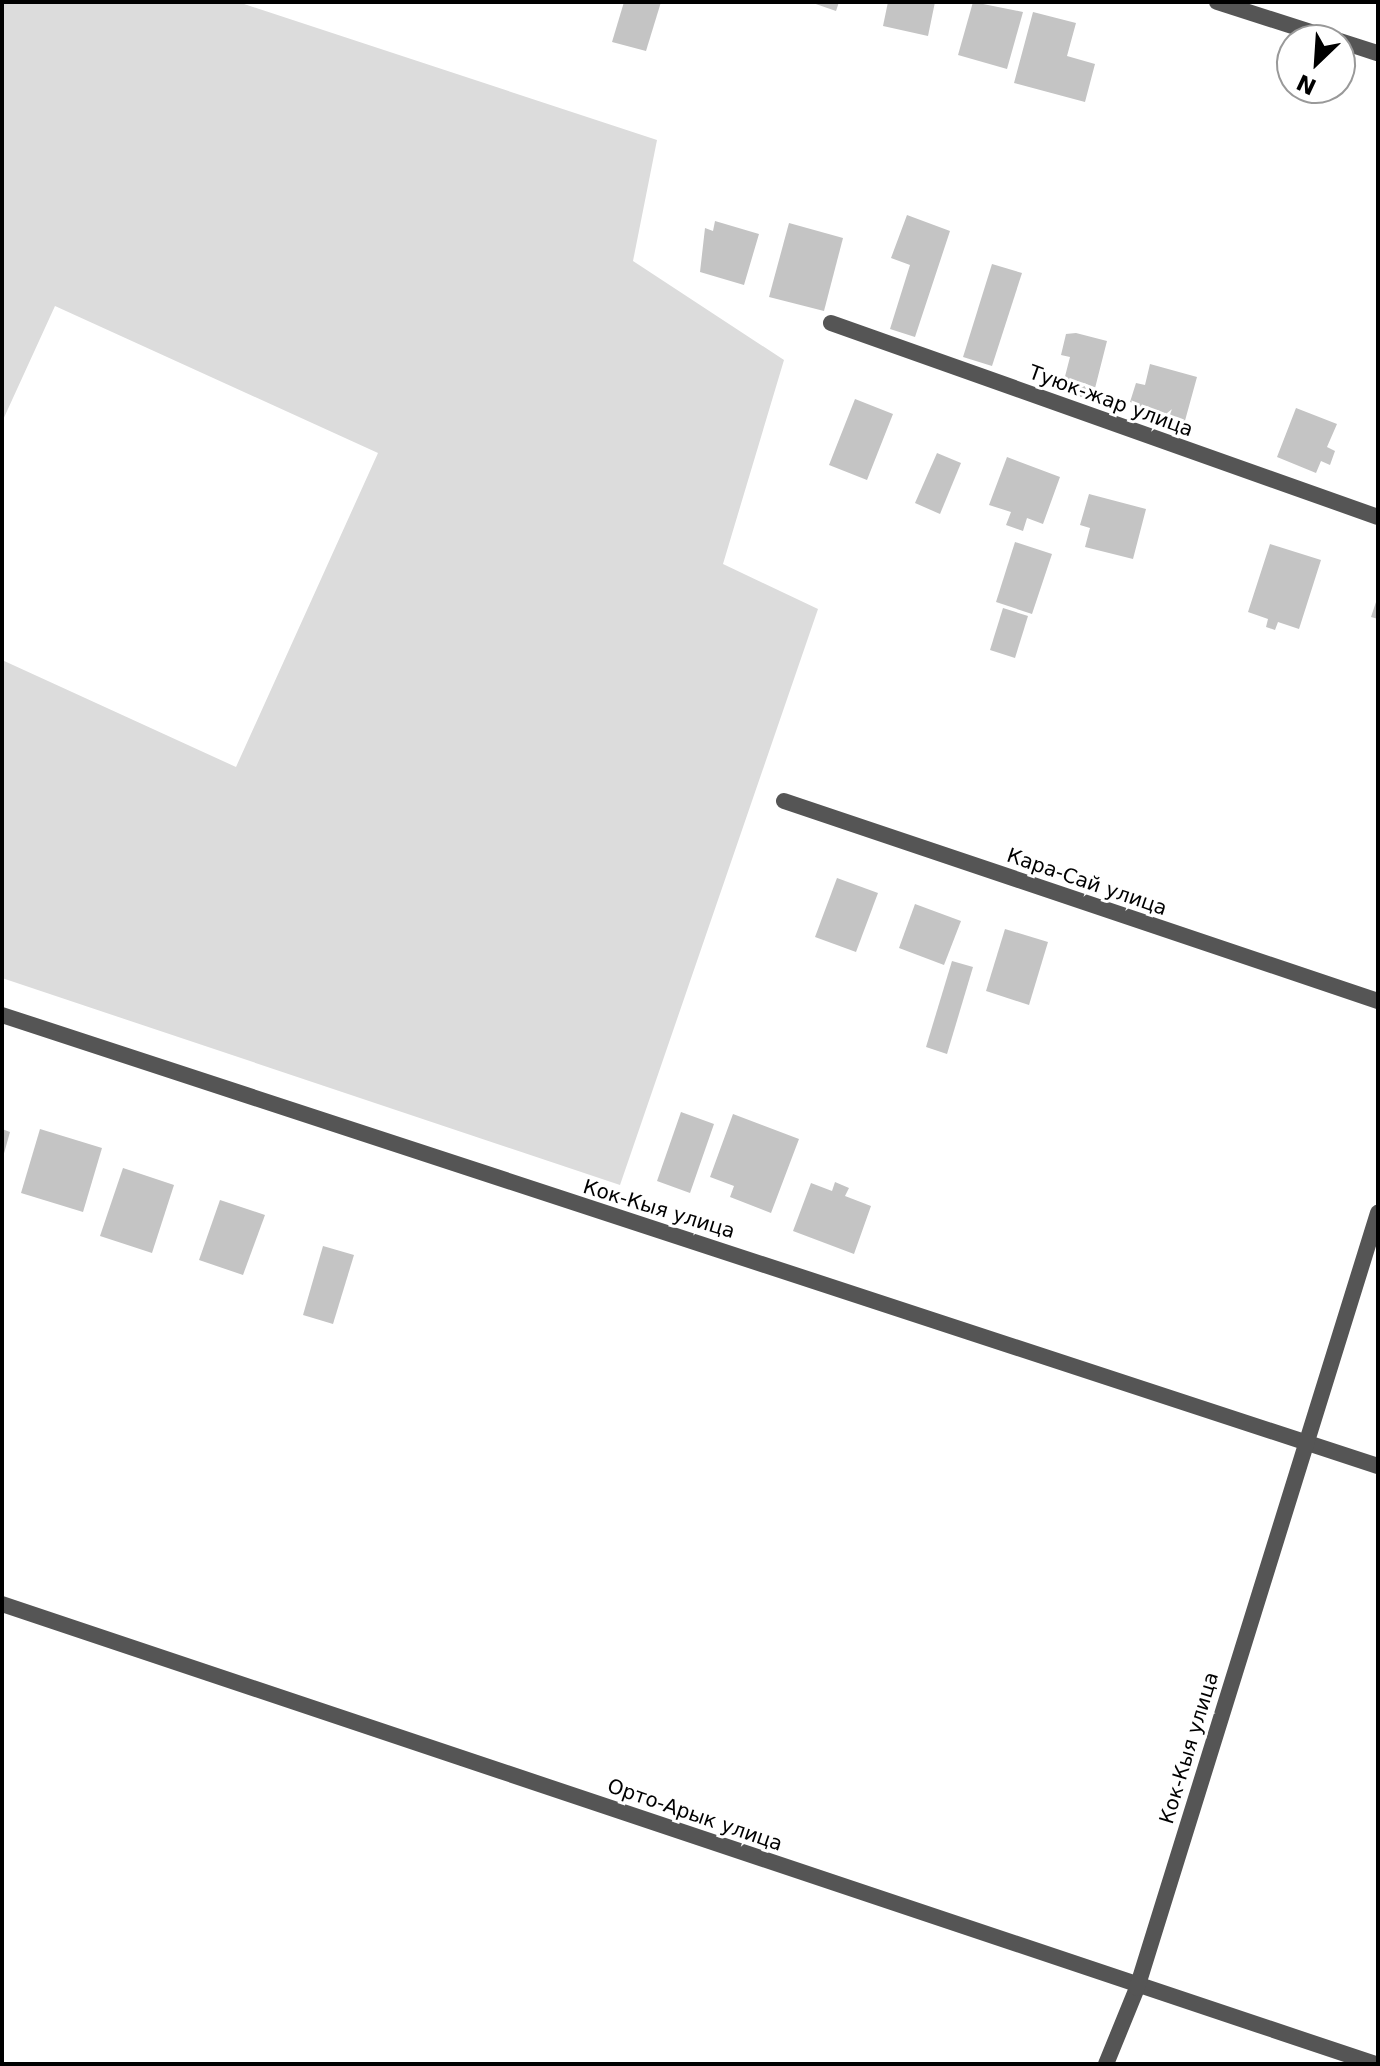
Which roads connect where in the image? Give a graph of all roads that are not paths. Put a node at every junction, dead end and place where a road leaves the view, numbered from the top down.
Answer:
1 (1217, 2) edge
2 (1285, 24) edge
3 (1356, 46) edge
4 (1378, 53) edge
5 (831, 323) dead end
6 (1378, 517) edge
7 (784, 801) dead end
8 (1378, 1001) edge
9 (2, 1015) edge
10 (1378, 1213) edge
11 (1304, 1442) junction
12 (1378, 1466) edge
13 (2, 1604) edge
14 (1137, 1988) junction
15 (1106, 2064) edge
16 (1375, 2064) edge

1 - 2 street
3 - 4 street
5 - 6 street, Туюк-жар улица
7 - 8 street, Кара-Сай улица
9 - 11 street, Кок-Кыя улица
10 - 11 street, Кок-Кыя улица
11 - 12 street, Кок-Кыя улица
11 - 14 street, Кок-Кыя улица
13 - 14 street, Орто-Арык улица
14 - 15 street, Кок-Кыя улица
14 - 16 street, Орто-Арык улица

